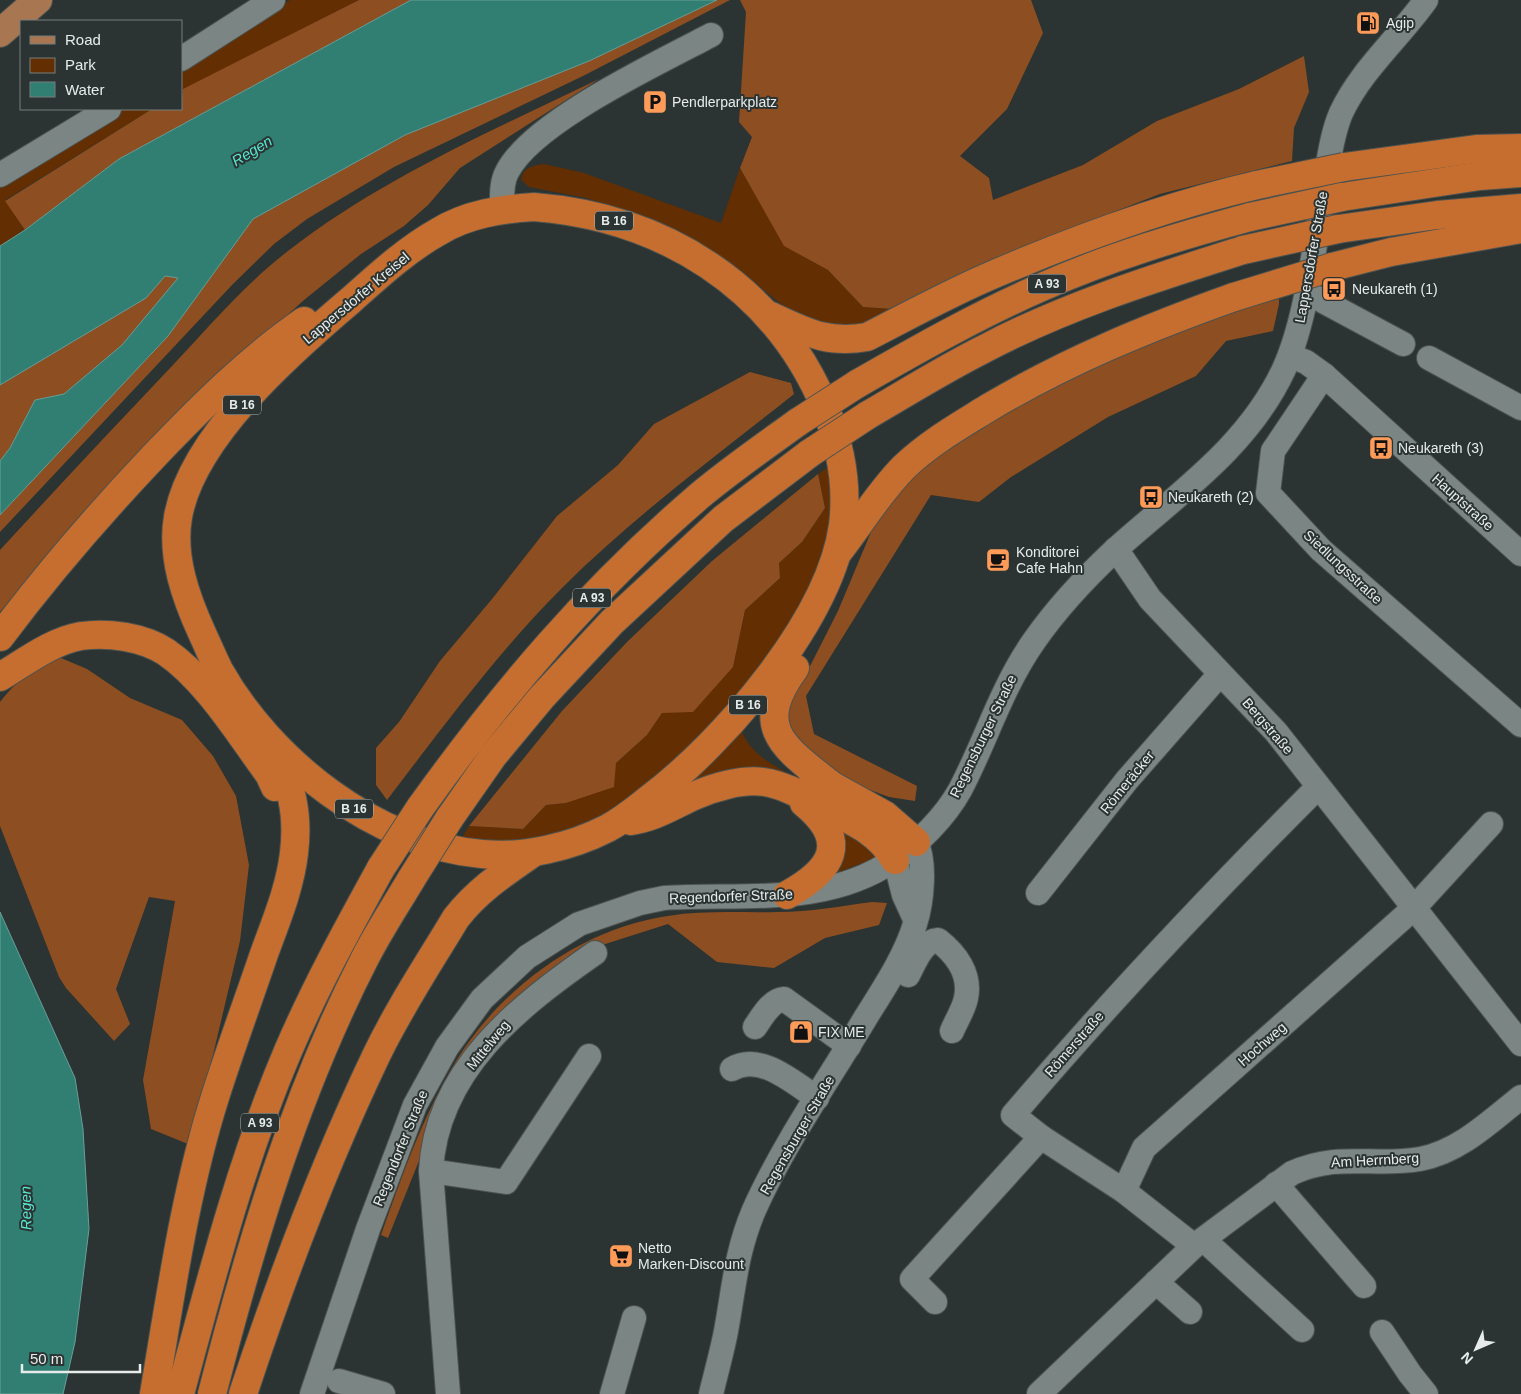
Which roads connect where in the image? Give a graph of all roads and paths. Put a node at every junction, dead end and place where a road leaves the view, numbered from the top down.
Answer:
1 (38, 0) edge
2 (272, 0) edge
3 (1426, 0) edge
4 (0, 33) edge
5 (711, 35) dead end
6 (182, 58) edge
7 (107, 110) edge
8 (1521, 148) edge
9 (1521, 173) edge
10 (0, 175) edge
11 (1521, 208) edge
12 (502, 209) junction
13 (1521, 229) edge
14 (389, 266) junction
15 (1306, 292) junction
16 (767, 314) junction
17 (1403, 344) dead end
18 (1290, 356) junction
19 (1429, 358) dead end
20 (1324, 375) junction
21 (1521, 408) edge
22 (1174, 500) joint
23 (868, 513) junction
24 (1116, 549) junction
25 (1521, 554) edge
26 (836, 556) junction
27 (0, 637) edge
28 (221, 672) junction
29 (1220, 674) junction
30 (0, 676) edge
31 (752, 701) junction
32 (1521, 726) edge
33 (265, 733) junction
34 (830, 784) junction
35 (1318, 787) junction
36 (782, 788) junction
37 (619, 822) junction
38 (1490, 824) dead end
39 (916, 842) junction
40 (536, 851) junction
41 (294, 853) junction
42 (895, 860) junction
43 (1038, 893) dead end
44 (787, 895) junction
45 (1414, 908) junction
46 (916, 922) junction
47 (595, 953) dead end
48 (868, 1015) junction
49 (755, 1027) dead end
50 (952, 1031) dead end
51 (1521, 1044) edge
52 (849, 1046) junction
53 (589, 1056) dead end
54 (732, 1069) dead end
55 (817, 1098) junction
56 (1521, 1098) edge
57 (1041, 1137) junction
58 (431, 1171) junction
59 (1276, 1184) junction
60 (1124, 1190) junction
61 (1199, 1243) junction
62 (1156, 1282) junction
63 (1364, 1286) dead end
64 (935, 1302) dead end
65 (1190, 1312) dead end
66 (634, 1318) dead end
67 (1302, 1330) dead end
68 (1382, 1332) dead end
69 (338, 1381) dead end
70 (154, 1394) edge
71 (180, 1394) edge
72 (212, 1394) edge
73 (243, 1394) edge
74 (312, 1394) edge
75 (383, 1394) edge
76 (448, 1394) edge
77 (612, 1394) edge
78 (711, 1394) edge
79 (1039, 1394) edge
80 (1426, 1394) edge

1 - 4 main road
2 - 6 street
3 - 15 street, Lappersdorfer Straße
5 - 12 street
7 - 10 street
8 - 16 highway, bridge
9 - 71 highway, A 93, bridge
11 - 72 highway, A 93, bridge
12 - 14 highway, Lappersdorfer Kreisel / B 16
12 - 16 highway, Lappersdorfer Kreisel / B 16
13 - 23 highway, bridge
14 - 27 highway, B 16
14 - 28 highway, Lappersdorfer Kreisel / B 16
15 - 17 street
15 - 18 street, Lappersdorfer Straße
16 - 26 highway, Lappersdorfer Kreisel / B 16
18 - 20 street, Hauptstraße
18 - 22 street, Lappersdorfer Straße
19 - 21 street
20 - 25 street, Hauptstraße
20 - 32 street, Siedlungsstraße
22 - 24 street, Regensburger Straße
23 - 26 highway
23 - 34 highway
24 - 29 street, Bergstraße
24 - 39 street, Regensburger Straße
26 - 31 highway, Lappersdorfer Kreisel / B 16
28 - 30 highway, B 16
28 - 33 highway, Lappersdorfer Kreisel / B 16
29 - 35 street, Bergstraße
29 - 43 street, Römeräcker
30 - 41 highway
31 - 34 highway, B 16
31 - 37 highway, Lappersdorfer Kreisel / B 16
33 - 40 highway, Lappersdorfer Kreisel / B 16
33 - 41 highway
34 - 39 highway, B 16
35 - 45 street, Bergstraße
35 - 57 street, Römerstraße
36 - 37 highway, B 16
36 - 42 highway, B 16
36 - 44 highway, B 16
37 - 40 highway, Lappersdorfer Kreisel / B 16
38 - 45 street
39 - 42 street, Regensburger Straße
39 - 46 street, Regensburger Straße
40 - 73 highway
41 - 70 highway
42 - 44 street, Regendorfer Straße
42 - 46 street
44 - 74 street, Regendorfer Straße
45 - 51 street, Bergstraße
45 - 60 street, Hochweg
46 - 48 street, Regensburger Straße
47 - 58 street, Mittelweg
48 - 50 street
48 - 52 street, Regensburger Straße
49 - 52 street
52 - 55 street, Regensburger Straße
53 - 58 street
54 - 55 street
55 - 78 street, Regensburger Straße
56 - 59 street, Am Herrnberg
57 - 60 street
57 - 64 street
58 - 76 street, Mittelweg
59 - 61 street, Am Herrnberg
59 - 63 street
60 - 61 street
61 - 62 street, Am Herrnberg
61 - 67 street
62 - 65 street
62 - 79 street, Am Herrnberg
66 - 77 street
68 - 80 street
69 - 75 street

